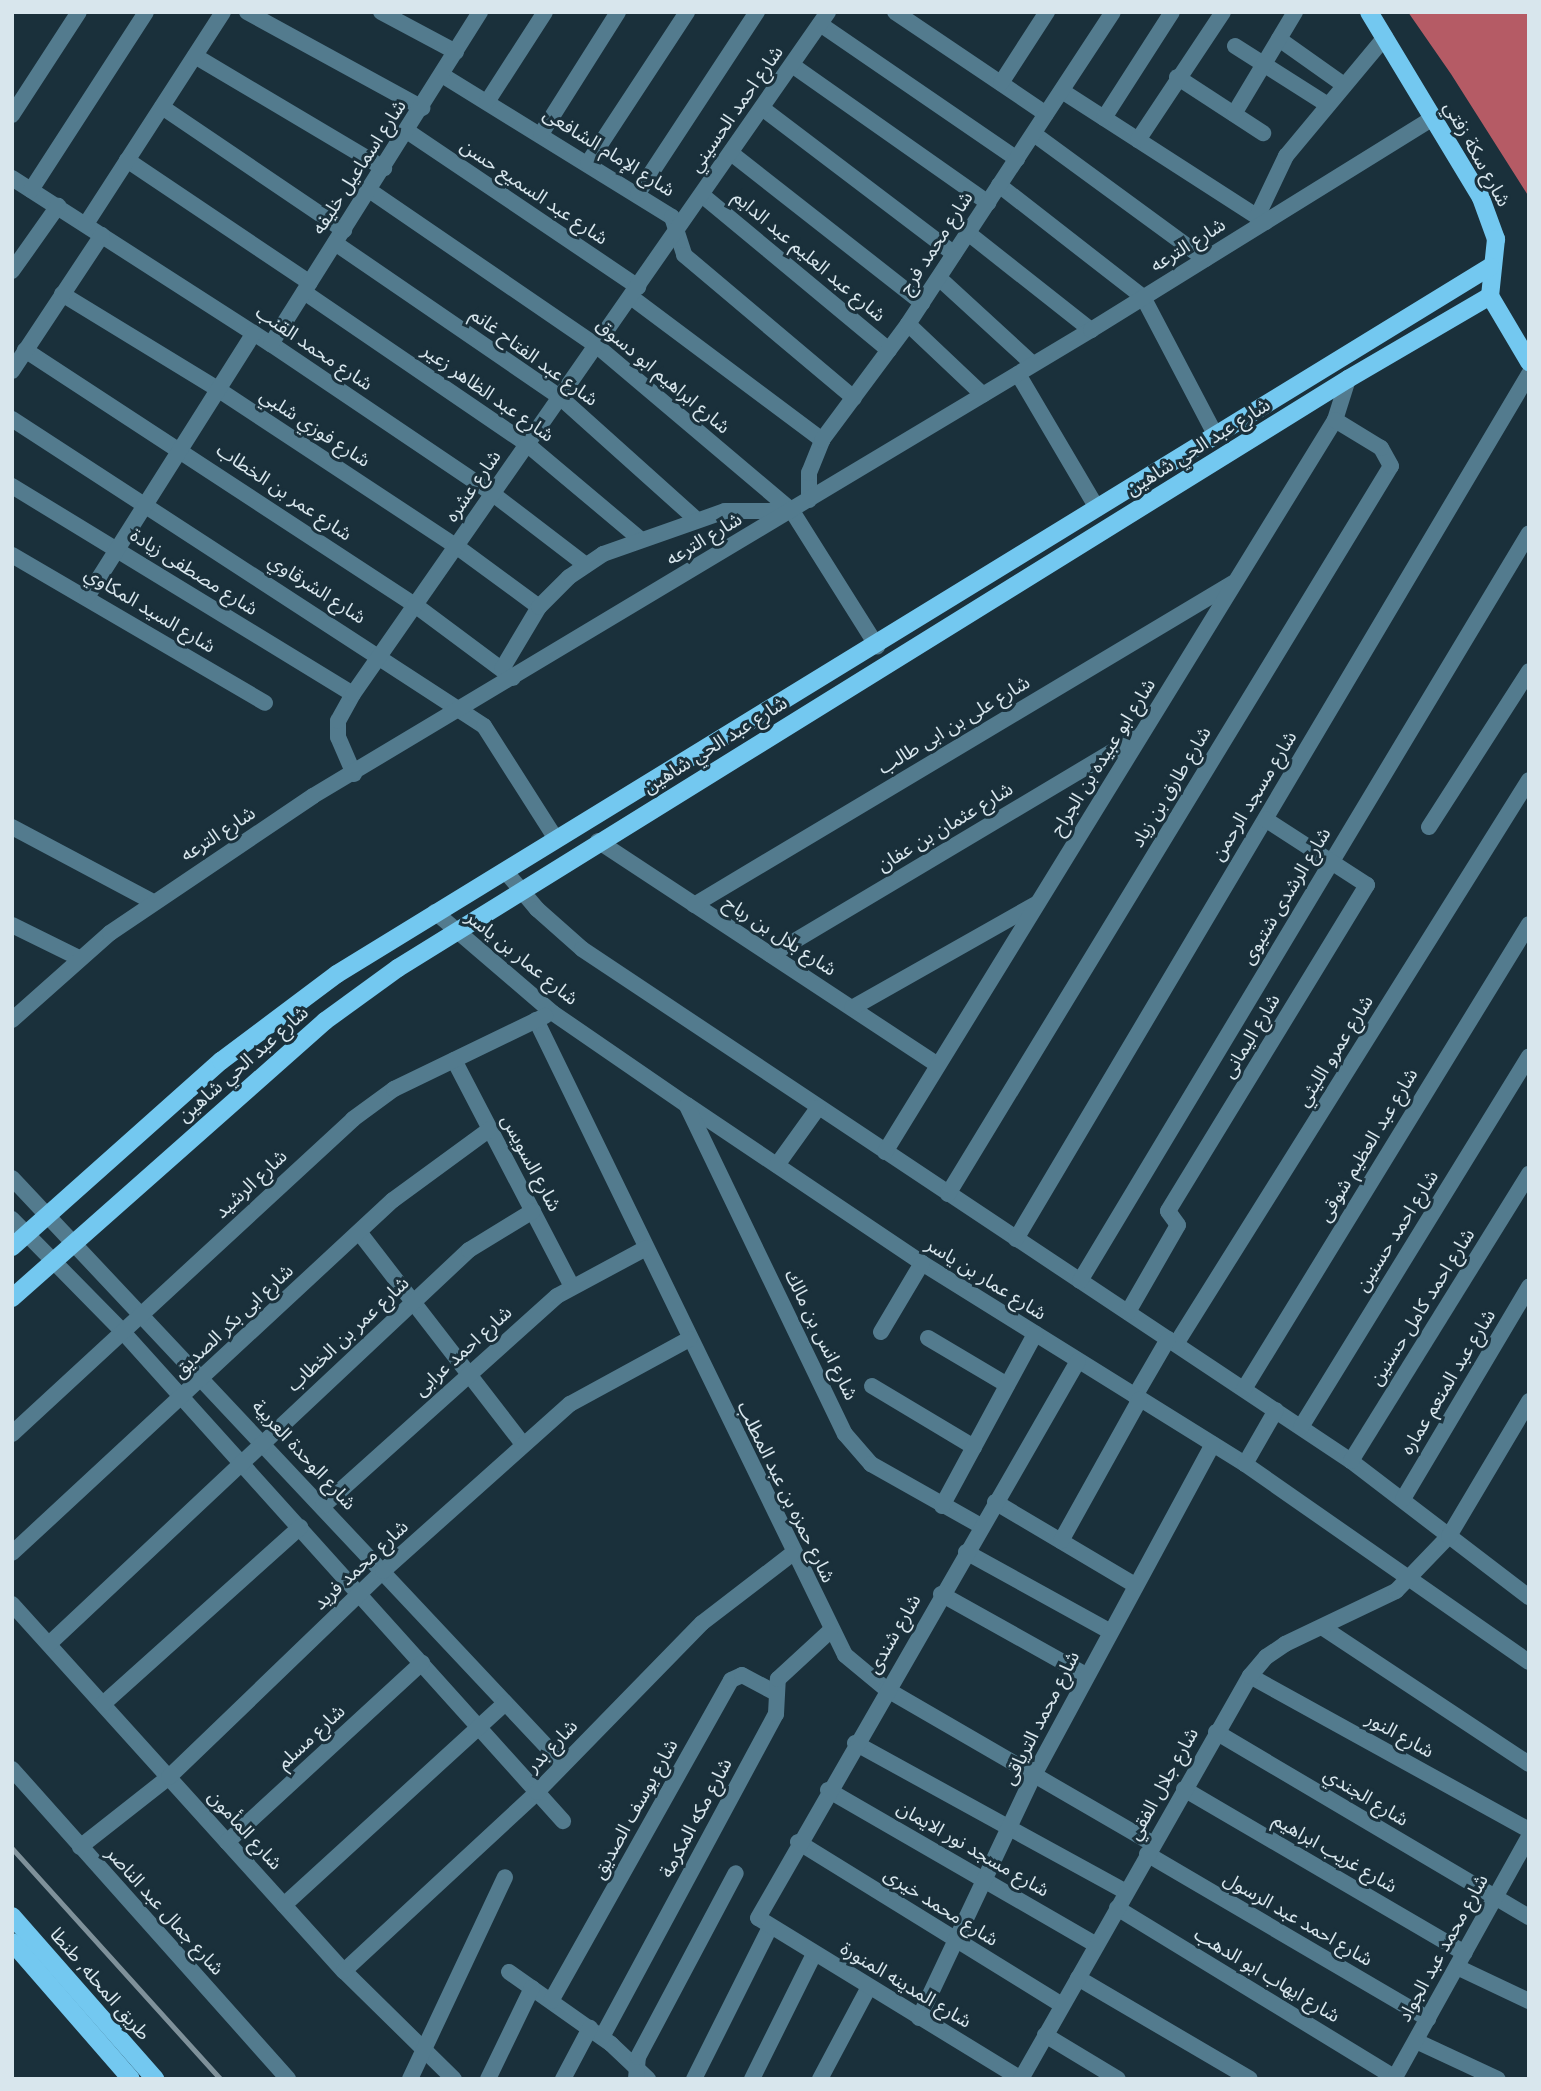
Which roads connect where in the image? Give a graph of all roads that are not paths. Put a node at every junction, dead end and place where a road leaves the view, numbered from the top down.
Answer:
1 (79, 12) edge
2 (146, 12) edge
3 (223, 12) edge
4 (247, 12) edge
5 (381, 12) edge
6 (481, 12) edge
7 (545, 12) edge
8 (618, 12) edge
9 (687, 12) edge
10 (757, 12) edge
11 (895, 12) edge
12 (1047, 12) edge
13 (1113, 12) edge
14 (1172, 12) edge
15 (1223, 12) edge
16 (1295, 12) edge
17 (1369, 12) edge
18 (824, 18) edge
19 (1385, 37) junction
20 (1279, 39) junction
21 (1235, 46) dead end
22 (456, 52) junction
23 (195, 56) junction
24 (1264, 64) junction
25 (792, 65) junction
26 (442, 75) junction
27 (1177, 77) junction
28 (1001, 83) junction
29 (1344, 85) junction
30 (1062, 91) junction
31 (487, 102) junction
32 (1328, 105) junction
33 (162, 107) junction
34 (422, 108) junction
35 (762, 108) junction
36 (12, 114) edge
37 (1046, 114) junction
38 (1234, 114) junction
39 (1434, 117) junction
40 (1104, 118) junction
41 (407, 131) junction
42 (1262, 132) dead end
43 (541, 134) junction
44 (1034, 134) junction
45 (1138, 140) junction
46 (731, 153) junction
47 (1017, 159) junction
48 (127, 160) junction
49 (588, 163) junction
50 (384, 168) junction
51 (12, 178) edge
52 (999, 185) junction
53 (31, 190) junction
54 (369, 190) junction
55 (638, 193) junction
56 (702, 195) junction
57 (988, 203) junction
58 (58, 206) junction
59 (1261, 219) junction
60 (86, 224) junction
61 (678, 229) junction
62 (968, 233) junction
63 (103, 234) junction
64 (340, 236) junction
65 (954, 254) junction
66 (1205, 259) junction
67 (1490, 267) junction
68 (12, 271) edge
69 (939, 278) junction
70 (307, 288) junction
71 (635, 292) junction
72 (62, 294) junction
73 (1490, 296) junction
74 (1143, 297) junction
75 (922, 303) junction
76 (908, 324) junction
77 (1091, 330) junction
78 (254, 333) junction
79 (271, 344) junction
80 (597, 346) junction
81 (889, 350) junction
82 (25, 351) junction
83 (1529, 362) edge
84 (1033, 364) junction
85 (12, 371) edge
86 (1018, 374) junction
87 (1529, 374) edge
88 (1348, 379) junction
89 (219, 390) junction
90 (983, 395) junction
91 (561, 398) junction
92 (854, 398) junction
93 (12, 419) edge
94 (1335, 420) junction
95 (1215, 434) junction
96 (822, 439) junction
97 (528, 444) junction
98 (181, 449) junction
99 (12, 486) edge
100 (493, 494) junction
101 (810, 500) junction
102 (147, 503) junction
103 (1097, 508) junction
104 (792, 511) junction
105 (696, 519) junction
106 (1529, 533) edge
107 (640, 539) junction
108 (457, 546) junction
109 (117, 549) junction
110 (12, 555) edge
111 (586, 565) junction
112 (1236, 582) junction
113 (87, 597) junction
114 (415, 605) junction
115 (539, 607) junction
116 (877, 646) junction
117 (378, 654) junction
118 (1529, 671) edge
119 (507, 673) junction
120 (353, 694) junction
121 (265, 703) dead end
122 (463, 710) junction
123 (1142, 735) junction
124 (354, 775) junction
125 (1529, 780) edge
126 (1265, 819) junction
127 (12, 827) edge
128 (1429, 827) dead end
129 (556, 839) junction
130 (598, 841) junction
131 (1333, 860) junction
132 (505, 871) junction
133 (521, 890) junction
134 (153, 902) junction
135 (1038, 903) junction
136 (694, 905) junction
137 (435, 912) junction
138 (1529, 924) edge
139 (12, 925) edge
140 (455, 932) junction
141 (771, 955) junction
142 (79, 958) junction
143 (12, 996) edge
144 (29, 1003) junction
145 (852, 1008) junction
146 (553, 1013) junction
147 (12, 1020) edge
148 (536, 1020) junction
149 (1529, 1057) edge
150 (454, 1060) junction
151 (938, 1065) junction
152 (687, 1105) junction
153 (818, 1108) junction
154 (490, 1129) junction
155 (885, 1152) junction
156 (777, 1165) junction
157 (1529, 1174) edge
158 (12, 1178) edge
159 (948, 1194) junction
160 (533, 1211) junction
161 (50, 1213) junction
162 (12, 1219) edge
163 (359, 1232) junction
164 (28, 1233) junction
165 (1016, 1239) junction
166 (75, 1241) junction
167 (12, 1247) edge
168 (646, 1248) junction
169 (55, 1259) junction
170 (922, 1263) junction
171 (1080, 1282) junction
172 (571, 1284) junction
173 (1529, 1287) edge
174 (12, 1298) edge
175 (415, 1299) junction
176 (1128, 1312) junction
177 (143, 1313) junction
178 (122, 1332) junction
179 (881, 1332) dead end
180 (1035, 1334) junction
181 (928, 1338) dead end
182 (689, 1339) junction
183 (1172, 1342) junction
184 (1078, 1361) junction
185 (470, 1372) junction
186 (203, 1377) junction
187 (1007, 1385) junction
188 (872, 1386) dead end
189 (1244, 1389) junction
190 (182, 1397) junction
191 (1137, 1397) junction
192 (1529, 1401) edge
193 (1276, 1410) junction
194 (1301, 1427) junction
195 (12, 1434) edge
196 (263, 1442) junction
197 (523, 1444) junction
198 (1213, 1444) junction
199 (974, 1447) junction
200 (1351, 1461) junction
201 (241, 1462) junction
202 (1245, 1464) junction
203 (1403, 1499) junction
204 (995, 1502) junction
205 (323, 1506) junction
206 (942, 1506) junction
207 (981, 1526) junction
208 (300, 1527) junction
209 (1449, 1536) junction
210 (1060, 1541) junction
211 (965, 1552) junction
212 (12, 1553) edge
213 (792, 1554) junction
214 (383, 1571) junction
215 (1409, 1577) junction
216 (1133, 1584) junction
217 (360, 1594) junction
218 (941, 1594) junction
219 (1529, 1597) edge
220 (12, 1604) edge
221 (1322, 1627) junction
222 (831, 1631) junction
223 (1109, 1632) junction
224 (48, 1644) junction
225 (1529, 1662) edge
226 (422, 1663) junction
227 (1086, 1675) junction
228 (1250, 1676) junction
229 (886, 1689) junction
230 (774, 1692) junction
231 (505, 1703) junction
232 (103, 1704) junction
233 (479, 1727) junction
234 (1216, 1732) junction
235 (855, 1742) junction
236 (1529, 1764) edge
237 (563, 1765) junction
238 (12, 1769) edge
239 (1034, 1774) junction
240 (169, 1777) junction
241 (1184, 1789) junction
242 (828, 1790) junction
243 (537, 1792) junction
244 (563, 1821) dead end
245 (1010, 1828) junction
246 (1529, 1830) edge
247 (227, 1842) junction
248 (798, 1842) junction
249 (1527, 1844) edge
250 (80, 1847) junction
251 (1150, 1849) junction
252 (736, 1873) dead end
253 (505, 1877) dead end
254 (985, 1880) junction
255 (1126, 1892) junction
256 (1494, 1898) junction
257 (284, 1905) junction
258 (1117, 1908) junction
259 (12, 1916) edge
260 (1529, 1917) edge
261 (770, 1927) junction
262 (956, 1941) junction
263 (12, 1942) edge
264 (1096, 1945) junction
265 (814, 1954) junction
266 (1461, 1960) junction
267 (344, 1971) junction
268 (509, 1972) dead end
269 (1078, 1978) junction
270 (869, 1987) junction
271 (532, 1988) junction
272 (551, 2001) junction
273 (1529, 2001) edge
274 (1062, 2005) junction
275 (919, 2018) junction
276 (1428, 2019) junction
277 (596, 2033) junction
278 (1045, 2035) junction
279 (1416, 2040) junction
280 (426, 2051) junction
281 (640, 2075) edge
282 (1395, 2078) edge
283 (131, 2079) edge
284 (155, 2079) edge
285 (288, 2079) edge
286 (410, 2079) edge
287 (454, 2079) edge
288 (488, 2079) edge
289 (563, 2079) edge
290 (694, 2079) edge
291 (752, 2079) edge
292 (820, 2079) edge
293 (1021, 2079) edge
294 (1118, 2079) edge
295 (1250, 2079) edge
296 (1498, 2079) edge

1 - 36 street
2 - 53 street
3 - 23 street
4 - 34 street
5 - 22 street
6 - 22 street, شارع اسماعيل خليفه
7 - 31 street
8 - 43 street
9 - 49 street
10 - 55 street
11 - 28 street
12 - 28 street
13 - 30 street, شارع محمد فرج
14 - 40 street
15 - 27 street
16 - 20 street
17 - 19 main road, شارع سكة زفتي
18 - 25 street, شارع احمد الحسيني
18 - 47 street
19 - 29 street
19 - 39 main road, شارع سكة زفتي
20 - 24 street
20 - 29 street
21 - 24 street
22 - 26 street, شارع اسماعيل خليفه
23 - 33 street
23 - 50 street
24 - 32 street
24 - 38 street
25 - 35 street, شارع احمد الحسيني
25 - 57 street
26 - 31 street, شارع الإمام الشافعى
26 - 34 street, شارع اسماعيل خليفه
27 - 38 street
27 - 45 street
28 - 37 street
29 - 32 street
30 - 37 street, شارع محمد فرج
30 - 40 street
31 - 43 street, شارع الإمام الشافعى
32 - 59 street
33 - 48 street
33 - 64 street, شارع عبد الفتاح غانم
34 - 41 street, شارع اسماعيل خليفه
35 - 46 street, شارع احمد الحسيني
35 - 65 street
37 - 44 street, شارع محمد فرج
38 - 42 street
39 - 59 street, شارع الترعه
39 - 67 main road, شارع سكة زفتي
40 - 45 street
41 - 50 street, شارع اسماعيل خليفه
41 - 71 street, شارع عبد السميع حسن
43 - 49 street, شارع الإمام الشافعى
44 - 47 street, شارع محمد فرج
44 - 66 street
45 - 59 street
46 - 56 street, شارع احمد الحسيني
46 - 75 street
47 - 52 street, شارع محمد فرج
48 - 60 street
48 - 70 street, شارع عبد الظاهر زعير
49 - 55 street, شارع الإمام الشافعى
50 - 54 street, شارع اسماعيل خليفه
51 - 53 street, شارع محمد القنب
52 - 57 street, شارع محمد فرج
52 - 74 street
53 - 58 street, شارع محمد القنب
54 - 64 street, شارع اسماعيل خليفه
54 - 80 street, شارع ابراهيم ابو دسوق
55 - 61 street, شارع الإمام الشافعى
56 - 61 street, شارع احمد الحسيني
56 - 81 street, شارع عبد العليم عبد الدايم
57 - 62 street, شارع محمد فرج
58 - 60 street, شارع محمد القنب
58 - 68 street
59 - 66 street, شارع الترعه
60 - 63 street, شارع محمد القنب
61 - 71 street, شارع عشره
61 - 92 street, شارع الإمام الشافعى
62 - 65 street, شارع محمد فرج
62 - 77 street
63 - 72 street
63 - 78 street, شارع محمد القنب
64 - 70 street, شارع اسماعيل خليفه
64 - 91 street, شارع عبد الفتاح غانم
65 - 69 street, شارع محمد فرج
66 - 74 street, شارع الترعه
67 - 73 main road, شارع سكة زفتي
67 - 95 main road, شارع عبد الحي شاهين
69 - 75 street, شارع محمد فرج
69 - 84 street
70 - 79 street, شارع اسماعيل خليفه
70 - 97 street, شارع عبد الظاهر زعير
71 - 80 street, شارع عشره
71 - 96 street, شارع عبد السميع حسن
72 - 82 street
72 - 89 street, شارع فوزي شلبي
73 - 83 main road
73 - 88 main road, شارع عبد الحي شاهين
74 - 77 street, شارع الترعه
74 - 95 street
75 - 76 street, شارع محمد فرج
76 - 81 street, شارع محمد فرج
76 - 90 street
77 - 84 street, شارع الترعه
78 - 79 street, شارع محمد القنب
78 - 89 street
79 - 100 street, شارع محمد القنب
80 - 91 street, شارع عشره
80 - 104 street, شارع ابراهيم ابو دسوق
81 - 92 street, شارع محمد فرج
82 - 85 street
82 - 98 street, شارع عمر بن الخطاب
84 - 86 street, شارع الترعه
86 - 90 street, شارع الترعه
86 - 103 street
87 - 126 street, شارع مسجد الرحمن
88 - 94 street, شارع ابو عبيده بن الجراح
88 - 130 main road, شارع عبد الحي شاهين
89 - 98 street
89 - 108 street, شارع فوزي شلبي
90 - 101 street, شارع الترعه
91 - 97 street, شارع عشره
91 - 105 street, شارع عبد الفتاح غانم
92 - 96 street, شارع محمد فرج
93 - 102 street, شارع الشرقاوي
94 - 112 street, شارع ابو عبيده بن الجراح
94 - 159 street, شارع طارق بن زياد
95 - 103 main road, شارع عبد الحي شاهين
96 - 101 street, شارع محمد فرج
97 - 100 street, شارع عشره
97 - 107 street, شارع عبد الظاهر زعير
98 - 102 street
98 - 114 street, شارع عمر بن الخطاب
99 - 109 street, شارع مصطفى زيادة
100 - 108 street, شارع عشره
100 - 111 street, شارع محمد القنب
101 - 104 street, شارع الترعه
102 - 109 street
102 - 117 street, شارع الشرقاوي
103 - 116 main road, شارع عبد الحي شاهين
104 - 105 street
104 - 116 street, شارع ابراهيم ابو دسوق
104 - 119 street, شارع الترعه
105 - 107 street
106 - 131 street, شارع الرشدى شتيوى
107 - 111 street
108 - 114 street, شارع عشره
108 - 115 street, شارع فوزي شلبي
109 - 113 street
109 - 120 street, شارع مصطفى زيادة
110 - 113 street, شارع السيد المكاوي
111 - 115 street
112 - 123 street, شارع ابو عبيده بن الجراح
112 - 136 street, شارع على بن ابى طالب
113 - 121 street, شارع السيد المكاوي
114 - 117 street, شارع عشره
114 - 119 street, شارع عمر بن الخطاب
115 - 119 street
116 - 129 main road, شارع عبد الحي شاهين
117 - 120 street, شارع عشره
117 - 122 street, شارع الشرقاوي
118 - 128 street
119 - 122 street, شارع الترعه
120 - 124 street, شارع عشره
122 - 124 street, شارع الترعه
122 - 129 street, شارع الشرقاوي
123 - 135 street, شارع ابو عبيده بن الجراح
123 - 141 street, شارع عثمان بن عفان
124 - 134 street, شارع الترعه
125 - 183 street, شارع عمرو الليثي
126 - 131 street, شارع اليمانى
126 - 165 street, شارع مسجد الرحمن
127 - 134 street
129 - 132 main road, شارع عبد الحي شاهين
130 - 133 main road, شارع عبد الحي شاهين
130 - 136 street, شارع بلال بن رباح
131 - 171 street, شارع الرشدى شتيوى
131 - 176 street, شارع اليمانى
132 - 133 street
132 - 137 main road, شارع عبد الحي شاهين
133 - 140 main road, شارع عبد الحي شاهين
133 - 153 street
134 - 142 street, شارع الترعه
135 - 145 street
135 - 151 street, شارع ابو عبيده بن الجراح
136 - 141 street, شارع بلال بن رباح
137 - 140 street, شارع عمار بن ياسر
137 - 161 main road, شارع عبد الحي شاهين
138 - 189 street, شارع عبد العظيم شوقى
139 - 142 street
140 - 146 street, شارع عمار بن ياسر
140 - 166 main road, شارع عبد الحي شاهين
141 - 145 street, شارع بلال بن رباح
142 - 144 street, شارع الترعه
143 - 144 street
144 - 147 street, شارع الترعه
145 - 151 street, شارع بلال بن رباح
146 - 148 street, شارع الرشيد
146 - 152 street, شارع عمار بن ياسر
148 - 150 street, شارع الرشيد
148 - 168 street, شارع حمزه بن عبد المطلب
149 - 194 street, شارع احمد حسنين
150 - 154 street, شارع السويس
150 - 177 street, شارع الرشيد
151 - 155 street, شارع ابو عبيده بن الجراح
152 - 156 street, شارع عمار بن ياسر
152 - 206 street, شارع انس بن مالك
153 - 155 street
153 - 156 street
154 - 160 street, شارع السويس
154 - 163 street, شارع ابى بكر الصديق
155 - 159 street
156 - 170 street, شارع عمار بن ياسر
157 - 200 street, شارع احمد كامل حسنين
158 - 161 street, شارع الوحدة العربية
159 - 165 street
160 - 172 street, شارع السويس
160 - 175 street, شارع عمر بن الخطاب
161 - 164 main road, شارع عبد الحي شاهين
161 - 166 street, شارع الوحدة العربية
162 - 164 street
163 - 175 street
163 - 186 street, شارع ابى بكر الصديق
164 - 167 main road, شارع عبد الحي شاهين
164 - 169 street
165 - 171 street
166 - 169 main road, شارع عبد الحي شاهين
166 - 177 street, شارع الوحدة العربية
168 - 172 street, شارع احمد عرابى
168 - 182 street, شارع حمزه بن عبد المطلب
169 - 174 main road, شارع عبد الحي شاهين
169 - 178 street
170 - 179 street
170 - 180 street, شارع عمار بن ياسر
171 - 176 street
172 - 185 street, شارع احمد عرابى
173 - 203 street, شارع عبد المنعم عماره
175 - 185 street
175 - 196 street, شارع عمر بن الخطاب
176 - 183 street
177 - 178 street, شارع الرشيد
177 - 186 street, شارع الوحدة العربية
178 - 190 street
178 - 195 street, شارع الرشيد
180 - 184 street, شارع عمار بن ياسر
180 - 187 street
181 - 187 street
182 - 197 street, شارع محمد فريد
182 - 213 street, شارع حمزه بن عبد المطلب
183 - 189 street
183 - 191 street, شارع عمرو الليثي
184 - 191 street, شارع عمار بن ياسر
184 - 204 street, شارع شندى
185 - 197 street
185 - 205 street, شارع احمد عرابى
186 - 190 street, شارع ابى بكر الصديق
186 - 196 street, شارع الوحدة العربية
187 - 199 street
188 - 199 street
189 - 193 street
190 - 201 street
190 - 212 street, شارع ابى بكر الصديق
191 - 198 street, شارع عمار بن ياسر
191 - 210 street, شارع عمرو الليثي
192 - 209 street, شارع جلال الفقي
193 - 194 street
193 - 202 street
194 - 200 street
196 - 201 street, شارع عمر بن الخطاب
196 - 205 street, شارع الوحدة العربية
197 - 214 street, شارع محمد فريد
198 - 202 street, شارع عمار بن ياسر
198 - 216 street, شارع محمد الترياقى
199 - 206 street
200 - 203 street
201 - 208 street
201 - 224 street, شارع عمر بن الخطاب
202 - 215 street, شارع عمار بن ياسر
203 - 209 street
204 - 207 street, شارع شندى
204 - 210 street
205 - 214 street, شارع الوحدة العربية
206 - 207 street, شارع انس بن مالك
207 - 211 street, شارع شندى
208 - 217 street
208 - 232 street
209 - 215 street, شارع جلال الفقي
209 - 219 street
210 - 216 street
211 - 218 street, شارع شندى
211 - 223 street
213 - 222 street, شارع حمزه بن عبد المطلب
213 - 237 street, شارع بدر
214 - 217 street, شارع محمد فريد
214 - 231 street, شارع الوحدة العربية
215 - 221 street, شارع جلال الفقي
215 - 225 street, شارع عمار بن ياسر
216 - 223 street, شارع محمد الترياقى
217 - 226 street
217 - 240 street, شارع محمد فريد
218 - 227 street
218 - 229 street, شارع شندى
220 - 224 street, شارع المأمون
221 - 228 street, شارع جلال الفقي
221 - 236 street
222 - 229 street, شارع حمزه بن عبد المطلب
222 - 230 street, شارع مكه المكرمة
223 - 227 street, شارع محمد الترياقى
224 - 232 street, شارع المأمون
226 - 233 street
226 - 247 street, شارع مسلم
227 - 239 street, شارع محمد الترياقى
228 - 234 street, شارع جلال الفقي
228 - 246 street, شارع النور
229 - 235 street, شارع شندى
229 - 239 street, شارع حمزه بن عبد المطلب
230 - 272 street, شارع يوسف الصديق
230 - 277 street, شارع مكه المكرمة
231 - 233 street
231 - 237 street, شارع الوحدة العربية
232 - 240 street, شارع المأمون
233 - 243 street
233 - 257 street
234 - 241 street, شارع جلال الفقي
234 - 256 street, شارع الجندي
235 - 242 street, شارع شندى
235 - 245 street
237 - 243 street, شارع بدر
238 - 250 street, شارع جمال عبد الناصر
239 - 245 street, شارع محمد الترياقى
239 - 251 street, شارع حمزه بن عبد المطلب
240 - 247 street, شارع المأمون
240 - 250 street, شارع محمد فريد
241 - 251 street, شارع جلال الفقي
241 - 266 street, شارع غريب ابراهيم
242 - 248 street, شارع شندى
242 - 254 street, شارع مسجد نور الايمان
243 - 244 street
243 - 267 street, شارع بدر
245 - 254 street, شارع محمد الترياقى
245 - 255 street
247 - 257 street, شارع المأمون
248 - 261 street, شارع شندى
248 - 262 street, شارع محمد خيرى
249 - 256 street, شارع محمد عبد الجواد
250 - 285 street, شارع جمال عبد الناصر
251 - 255 street, شارع جلال الفقي
251 - 276 street, شارع احمد عبد الرسول
252 - 281 street
253 - 280 street
254 - 262 street, شارع محمد الترياقى
254 - 264 street, شارع مسجد نور الايمان
255 - 258 street, شارع جلال الفقي
256 - 260 street, شارع الجندي
256 - 266 street, شارع محمد عبد الجواد
257 - 267 street, شارع المأمون
258 - 264 street, شارع جلال الفقي
258 - 282 street, شارع ايهاب ابو الدهب
259 - 284 main road, طريق المحله, طنطا
261 - 265 street, شارع المدينه المنورة
261 - 290 street
262 - 274 street, شارع محمد خيرى
262 - 275 street, شارع محمد الترياقى
263 - 283 main road, طريق المحله, طنطا
264 - 269 street, شارع جلال الفقي
265 - 270 street, شارع المدينه المنورة
265 - 291 street
266 - 273 street, شارع غريب ابراهيم
266 - 276 street, شارع محمد عبد الجواد
267 - 280 street, شارع المأمون
268 - 271 street
269 - 274 street, شارع جلال الفقي
269 - 295 street
270 - 275 street, شارع المدينه المنورة
270 - 292 street
271 - 272 street
271 - 288 street
272 - 277 street
274 - 278 street, شارع جلال الفقي
275 - 293 street, شارع المدينه المنورة
276 - 279 street, شارع محمد عبد الجواد
277 - 281 street
277 - 289 street, شارع مكه المكرمة
278 - 293 street, شارع جلال الفقي
278 - 294 street
279 - 282 street, شارع محمد عبد الجواد
279 - 296 street
280 - 286 street
280 - 287 street, شارع المأمون

